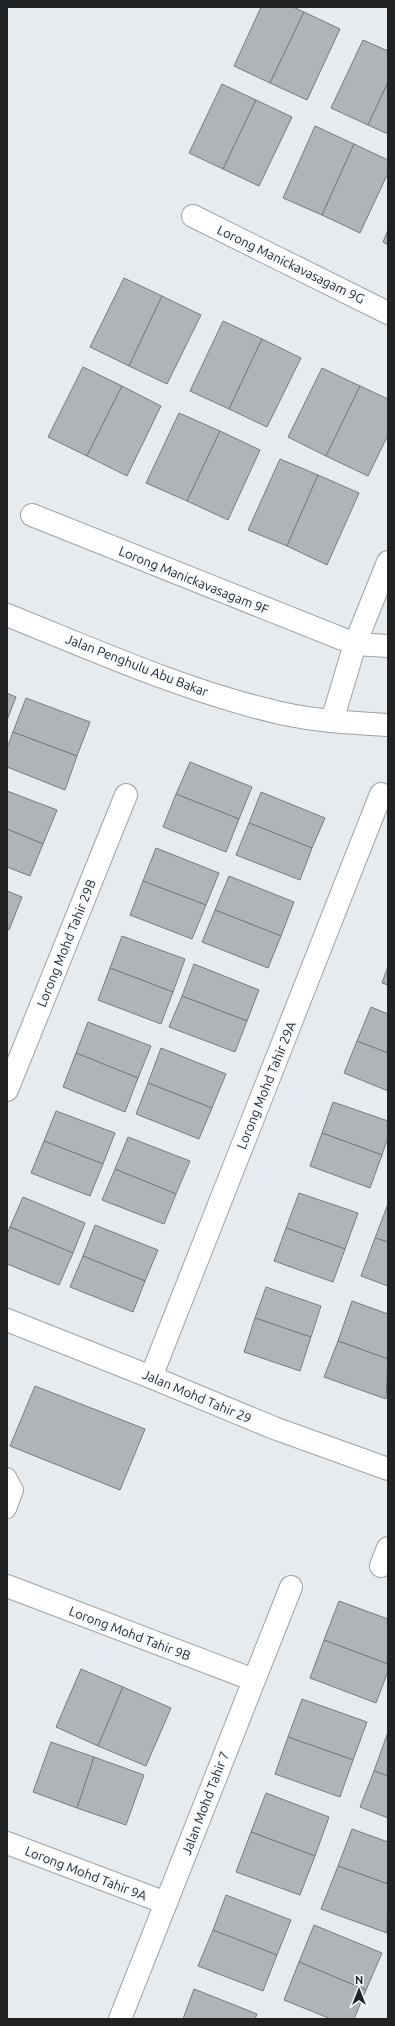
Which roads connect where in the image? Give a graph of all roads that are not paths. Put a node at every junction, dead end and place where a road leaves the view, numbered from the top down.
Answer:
1 (193, 216) dead end
2 (388, 313) edge
3 (32, 515) dead end
4 (388, 562) edge
5 (7, 615) edge
6 (355, 644) junction
7 (388, 646) edge
8 (332, 721) junction
9 (388, 725) edge
10 (381, 794) dead end
11 (126, 795) dead end
12 (7, 1090) edge
13 (7, 1320) edge
14 (151, 1377) junction
15 (388, 1469) edge
16 (7, 1477) edge
17 (7, 1509) edge
18 (7, 1586) edge
19 (291, 1587) dead end
20 (254, 1680) junction
21 (7, 1843) edge
22 (166, 1903) junction
23 (120, 2019) edge

1 - 2 street, Lorong Manickavasagam 9G
3 - 6 street, Lorong Manickavasagam 9F
4 - 6 street
5 - 8 street, Jalan Penghulu Abu Bakar
6 - 7 street, Lorong Manickavasagam 9F
6 - 8 street
8 - 9 street, Jalan Penghulu Abu Bakar
10 - 14 street, Lorong Mohd Tahir 29A
11 - 12 street, Lorong Mohd Tahir 29B
13 - 14 street, Jalan Mohd Tahir 29
14 - 15 street, Jalan Mohd Tahir 29
16 - 17 lane
18 - 20 street, Lorong Mohd Tahir 9B
19 - 20 street, Jalan Mohd Tahir 7
20 - 22 street, Jalan Mohd Tahir 7
21 - 22 street, Lorong Mohd Tahir 9A
22 - 23 street, Jalan Mohd Tahir 7

